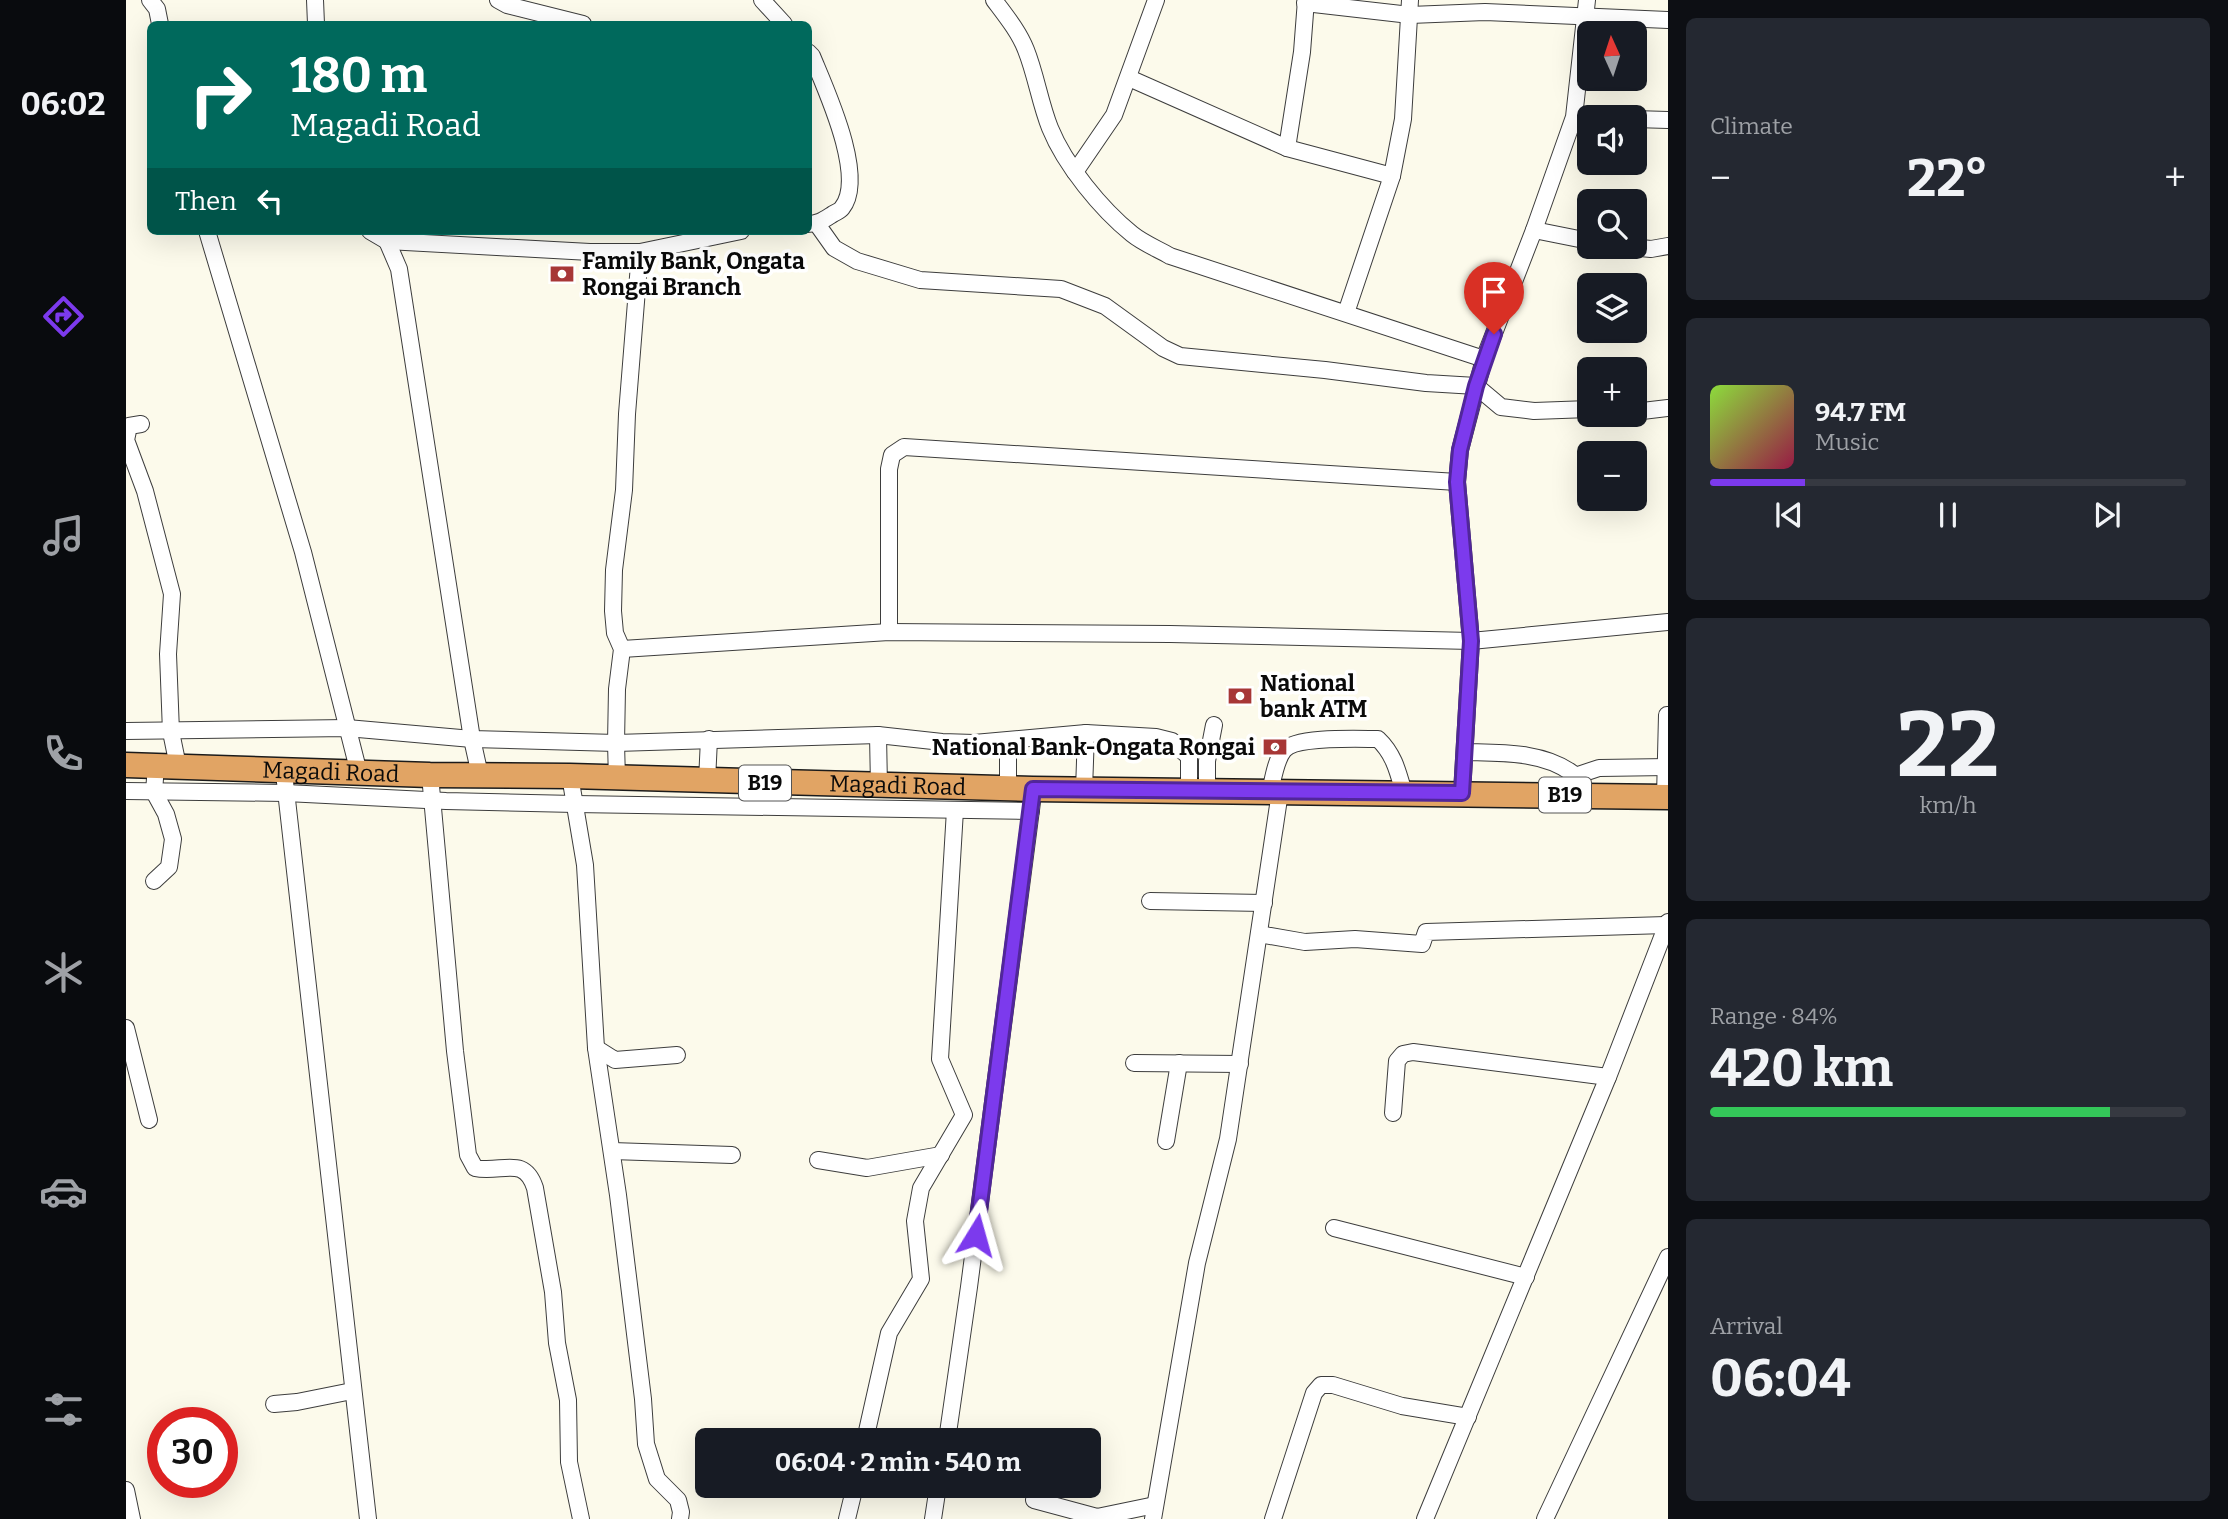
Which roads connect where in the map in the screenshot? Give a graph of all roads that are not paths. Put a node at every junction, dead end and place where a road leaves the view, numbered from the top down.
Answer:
1 (150, 0) edge
2 (315, 0) edge
3 (498, 0) edge
4 (762, 0) edge
5 (994, 0) edge
6 (1156, 0) edge
7 (1306, 2) edge
8 (1485, 6) edge
9 (1410, 7) edge
10 (1587, 8) edge
11 (1668, 20) edge
12 (159, 21) edge
13 (316, 21) edge
14 (571, 21) edge
15 (781, 21) edge
16 (812, 60) edge
17 (1129, 78) junction
18 (1582, 105) edge
19 (1647, 119) edge
20 (1668, 120) edge
21 (1577, 128) edge
22 (1287, 148) junction
23 (1075, 172) junction
24 (1392, 176) junction
25 (813, 224) edge
26 (1534, 230) junction
27 (208, 235) edge
28 (377, 235) edge
29 (722, 235) edge
30 (1577, 239) edge
31 (387, 241) junction
32 (1668, 246) edge
33 (1647, 249) edge
34 (640, 252) junction
35 (1346, 313) junction
36 (1483, 359) junction
37 (1476, 386) junction
38 (1668, 408) edge
39 (1577, 409) edge
40 (1647, 410) edge
41 (141, 424) dead end
42 (1457, 482) junction
43 (1668, 622) edge
44 (889, 632) junction
45 (1471, 641) junction
46 (622, 649) junction
47 (1667, 715) edge
48 (1214, 725) dead end
49 (347, 728) junction
50 (126, 731) edge
51 (171, 732) junction
52 (1086, 733) junction
53 (878, 735) junction
54 (472, 739) junction
55 (709, 739) junction
56 (1008, 741) junction
57 (615, 743) junction
58 (1465, 752) junction
59 (126, 765) edge
60 (167, 766) junction
61 (1667, 767) edge
62 (359, 773) junction
63 (430, 775) junction
64 (480, 775) junction
65 (570, 776) junction
66 (617, 779) junction
67 (285, 781) junction
68 (707, 781) junction
69 (879, 786) junction
70 (1581, 786) junction
71 (1008, 789) junction
72 (1084, 790) junction
73 (126, 791) edge
74 (1198, 791) junction
75 (154, 792) junction
76 (1275, 792) junction
77 (1405, 793) junction
78 (1462, 793) junction
79 (1666, 797) edge
80 (431, 800) junction
81 (1032, 800) junction
82 (575, 804) junction
83 (955, 810) junction
84 (154, 881) dead end
85 (1150, 901) dead end
86 (1264, 904) junction
87 (1667, 923) edge
88 (1259, 934) junction
89 (126, 1028) edge
90 (596, 1048) junction
91 (677, 1055) dead end
92 (1134, 1063) dead end
93 (1179, 1063) junction
94 (1240, 1064) junction
95 (1608, 1077) junction
96 (1393, 1113) dead end
97 (149, 1120) dead end
98 (1166, 1141) dead end
99 (612, 1150) junction
100 (732, 1155) dead end
101 (941, 1155) junction
102 (818, 1160) dead end
103 (1334, 1228) dead end
104 (1668, 1257) edge
105 (1526, 1277) junction
106 (352, 1391) junction
107 (274, 1404) dead end
108 (1468, 1417) junction
109 (868, 1428) edge
110 (949, 1428) edge
111 (126, 1493) edge
112 (852, 1498) edge
113 (936, 1498) edge
114 (1034, 1500) dead end
115 (1154, 1512) edge
116 (132, 1519) edge
117 (368, 1519) edge
118 (581, 1519) edge
119 (680, 1519) edge
120 (847, 1519) edge
121 (933, 1519) edge
122 (1273, 1519) edge
123 (1425, 1519) edge
124 (1545, 1519) edge

1 - 12 street
2 - 13 street
3 - 14 street
4 - 15 street
5 - 23 street
6 - 17 street
7 - 9 street
7 - 22 street
8 - 9 street
8 - 10 street
9 - 24 street
10 - 11 street
10 - 18 street
16 - 25 street
17 - 22 street
17 - 23 street
19 - 20 street
21 - 26 street
22 - 24 street
23 - 35 street
24 - 35 street
25 - 37 street
26 - 30 street
26 - 36 street
27 - 49 street
28 - 31 street
29 - 34 street
31 - 34 street
31 - 54 street
32 - 33 street
34 - 46 street
35 - 36 street
36 - 37 street
37 - 39 street
37 - 42 street
38 - 40 street
41 - 51 street
42 - 44 street
42 - 45 street
43 - 45 street
44 - 45 street
44 - 46 street
45 - 58 street
46 - 57 street
47 - 61 street
48 - 74 street
49 - 51 street
49 - 54 street
49 - 62 street
50 - 51 street
51 - 60 street
52 - 56 street
52 - 72 street
52 - 74 street
53 - 55 street
53 - 56 street
53 - 69 street
54 - 57 street
54 - 64 street
55 - 57 street
55 - 68 street
56 - 71 street
57 - 66 street
58 - 70 street
58 - 78 street
59 - 60 highway, Magadi Road / B19
60 - 67 highway, Magadi Road / B19
60 - 75 street
61 - 70 street
61 - 79 street
62 - 63 highway, Magadi Road / B19
62 - 67 highway, Magadi Road / B19
63 - 64 highway, Magadi Road / B19
63 - 80 street
64 - 65 highway, Magadi Road / B19
65 - 66 highway, Magadi Road / B19
65 - 82 street
66 - 68 highway, Magadi Road / B19
67 - 75 street
67 - 80 street
67 - 106 street
68 - 69 highway, Magadi Road / B19
69 - 71 highway, Magadi Road / B19
70 - 78 highway, Magadi Road / B19
70 - 79 highway, Magadi Road / B19
71 - 81 highway, Magadi Road / B19
72 - 74 highway, Magadi Road / B19
72 - 81 highway, Magadi Road / B19
73 - 75 street
74 - 76 highway, Magadi Road / B19
75 - 84 street
76 - 77 highway, Magadi Road / B19
76 - 77 street
76 - 86 street
77 - 78 highway, Magadi Road / B19
80 - 82 street
80 - 118 street
81 - 83 street
81 - 110 street
82 - 83 street
82 - 90 street
83 - 101 street
85 - 86 street
86 - 88 street
87 - 88 street
87 - 95 street
88 - 94 street
89 - 97 street
90 - 91 street
90 - 99 street
92 - 93 street
93 - 94 street
93 - 98 street
94 - 115 street
95 - 96 street
95 - 105 street
99 - 100 street
99 - 119 street
101 - 102 street
101 - 109 street
103 - 105 street
104 - 124 street
105 - 108 street
106 - 107 street
106 - 117 street
108 - 122 street
108 - 123 street
111 - 116 street
112 - 120 street
113 - 121 street
114 - 115 street

